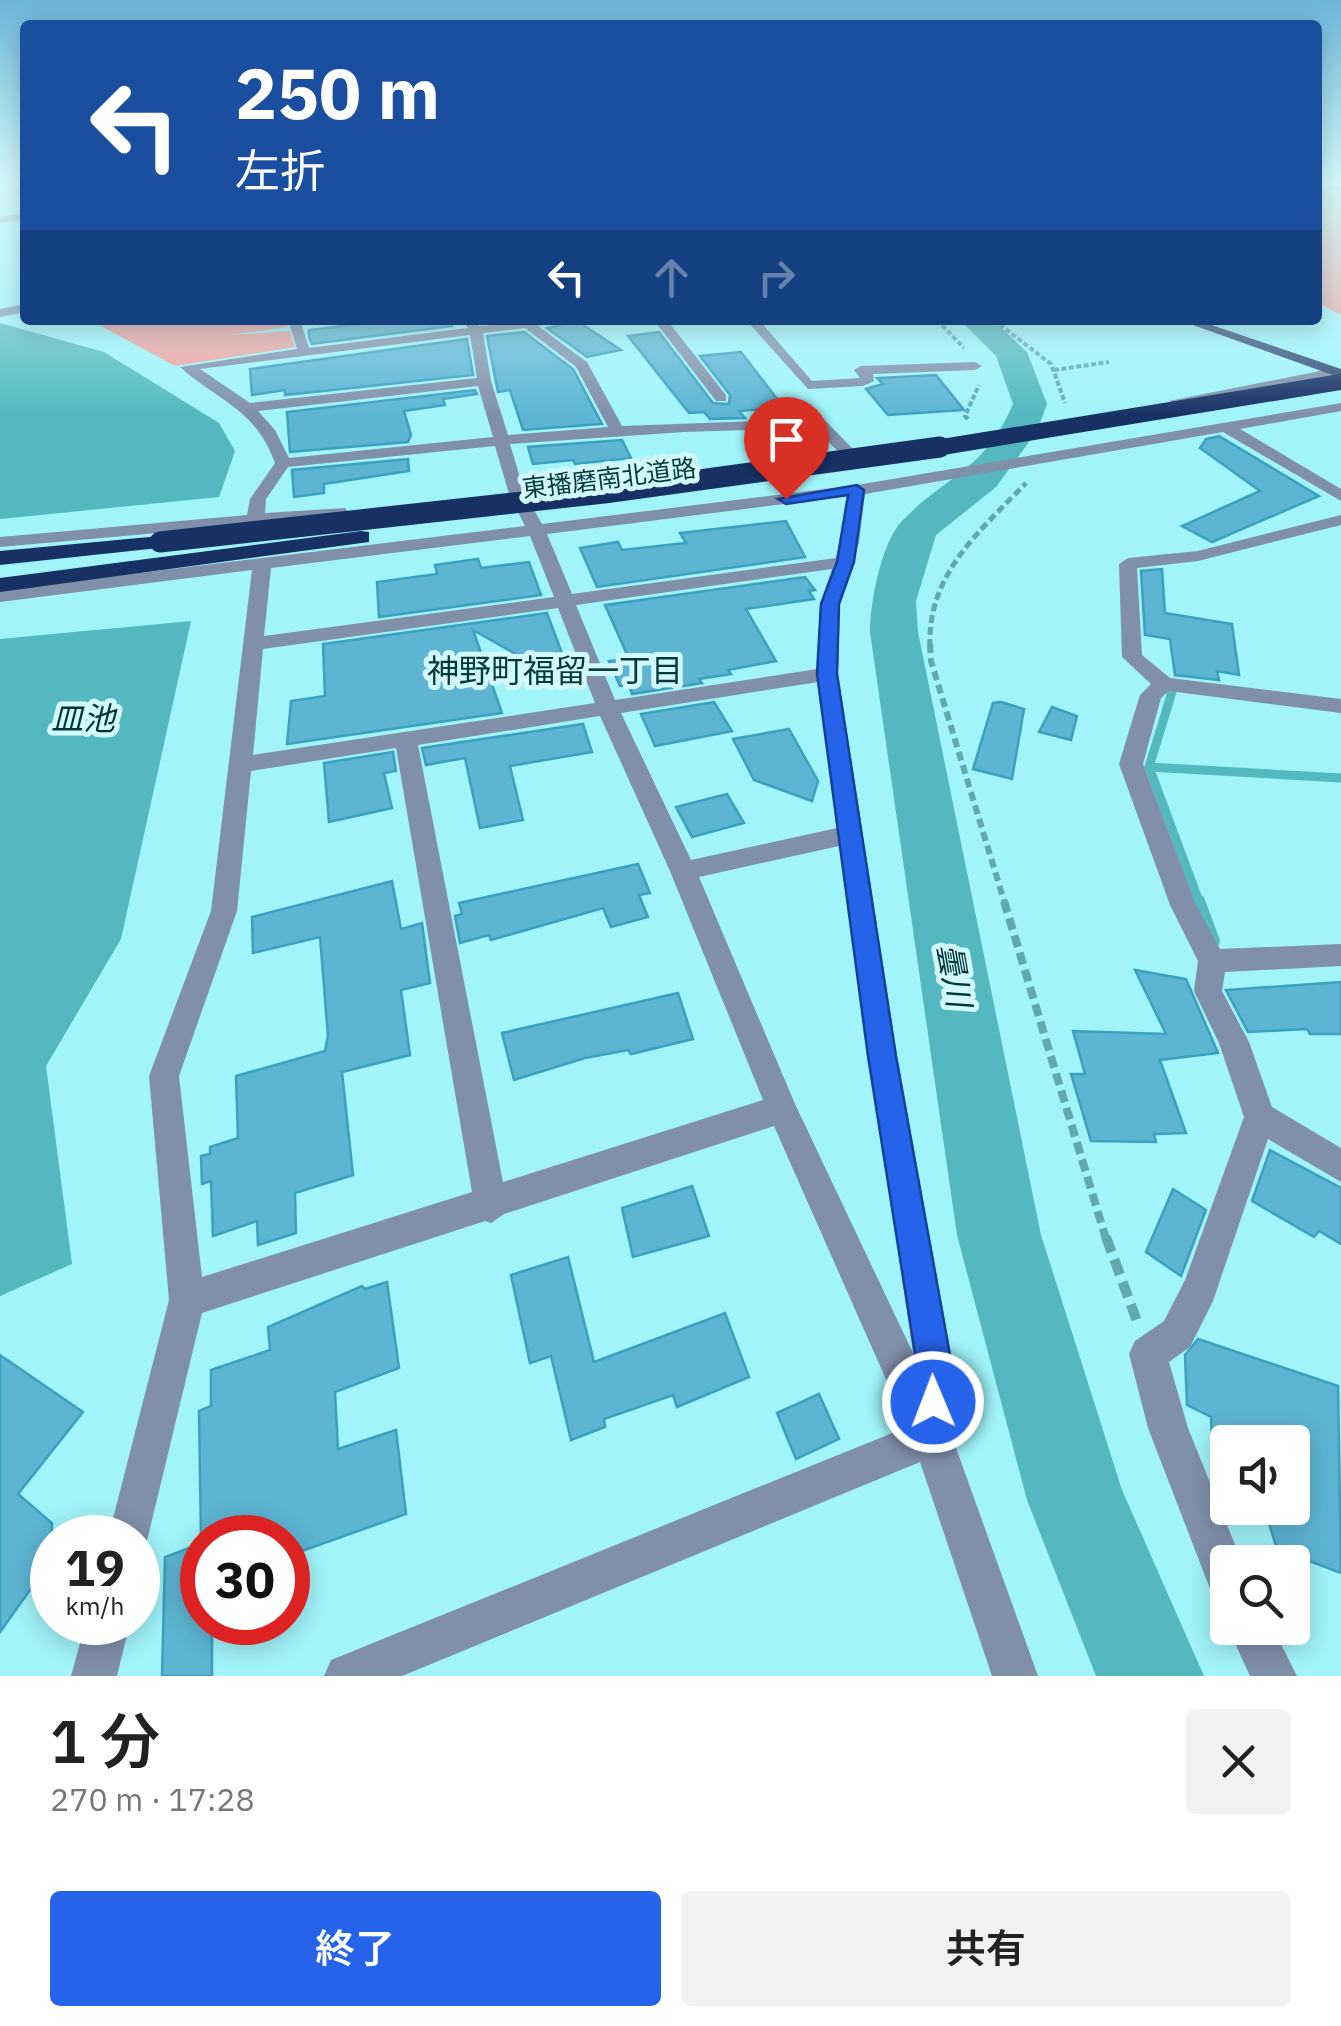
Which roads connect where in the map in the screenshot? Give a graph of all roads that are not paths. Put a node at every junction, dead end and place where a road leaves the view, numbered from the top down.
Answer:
1 (296, 325) edge
2 (500, 325) edge
3 (529, 325) edge
4 (664, 325) edge
5 (756, 325) edge
6 (1198, 325) edge
7 (472, 326) edge
8 (304, 352) junction
9 (976, 366) road end
10 (1340, 380) edge
11 (484, 381) junction
12 (808, 385) junction
13 (721, 398) dead end
14 (1180, 400) junction
15 (252, 407) junction
16 (1341, 407) edge
17 (818, 423) junction
18 (1228, 429) junction
19 (618, 432) junction
20 (504, 440) junction
21 (848, 451) junction
22 (283, 463) junction
23 (857, 490) junction
24 (517, 494) junction
25 (1341, 496) edge
26 (255, 520) junction
27 (1341, 520) edge
28 (538, 532) junction
29 (361, 537) junction
30 (0, 542) edge
31 (0, 556) edge
32 (845, 562) junction
33 (262, 566) junction
34 (0, 575) edge
35 (0, 585) edge
36 (0, 596) edge
37 (562, 598) junction
38 (254, 644) junction
39 (827, 674) junction
40 (1164, 684) junction
41 (1341, 706) edge
42 (608, 709) junction
43 (406, 742) junction
44 (238, 765) junction
45 (848, 835) junction
46 (683, 871) junction
47 (1341, 955) edge
48 (1212, 961) junction
49 (782, 1109) junction
50 (1260, 1117) junction
51 (1341, 1166) edge
52 (491, 1206) junction
53 (187, 1300) junction
54 (932, 1437) junction
55 (134, 1515) edge
56 (1214, 1545) edge
57 (102, 1645) edge
58 (1258, 1645) edge
59 (94, 1676) edge
60 (347, 1676) edge
61 (1015, 1676) edge
62 (1274, 1676) edge

1 - 8 street
2 - 7 street
3 - 19 street
4 - 13 street
5 - 12 street
6 - 10 main road
7 - 8 street
7 - 11 street
8 - 15 street
9 - 12 street
10 - 14 street
10 - 29 highway, 東播磨南北道路
10 - 31 highway, 東播磨南北道路, bridge
11 - 15 street
11 - 20 street
12 - 17 street
14 - 18 street
14 - 21 street, bridge
15 - 22 street
16 - 18 street
17 - 19 street
17 - 21 street
18 - 23 street
18 - 25 street
19 - 20 street
20 - 22 street
20 - 24 street
21 - 24 street
22 - 26 street
23 - 28 street
23 - 32 street
24 - 26 street
24 - 28 street
26 - 30 street
27 - 40 street
28 - 33 street
28 - 37 street
29 - 34 highway, 東播磨南北道路
29 - 35 highway
32 - 37 street
32 - 39 street
33 - 36 street
33 - 38 street
37 - 38 street
37 - 42 street
38 - 44 street
39 - 42 street
39 - 45 street
40 - 41 street
40 - 48 street
42 - 43 street
42 - 46 street
43 - 44 street
43 - 52 street
44 - 53 street
45 - 46 street
45 - 54 street
46 - 49 street
47 - 48 street
48 - 50 street
49 - 52 street
49 - 54 street
50 - 51 street
50 - 56 street
52 - 53 street
53 - 55 street
54 - 60 street
54 - 61 street
57 - 59 street
58 - 62 street

